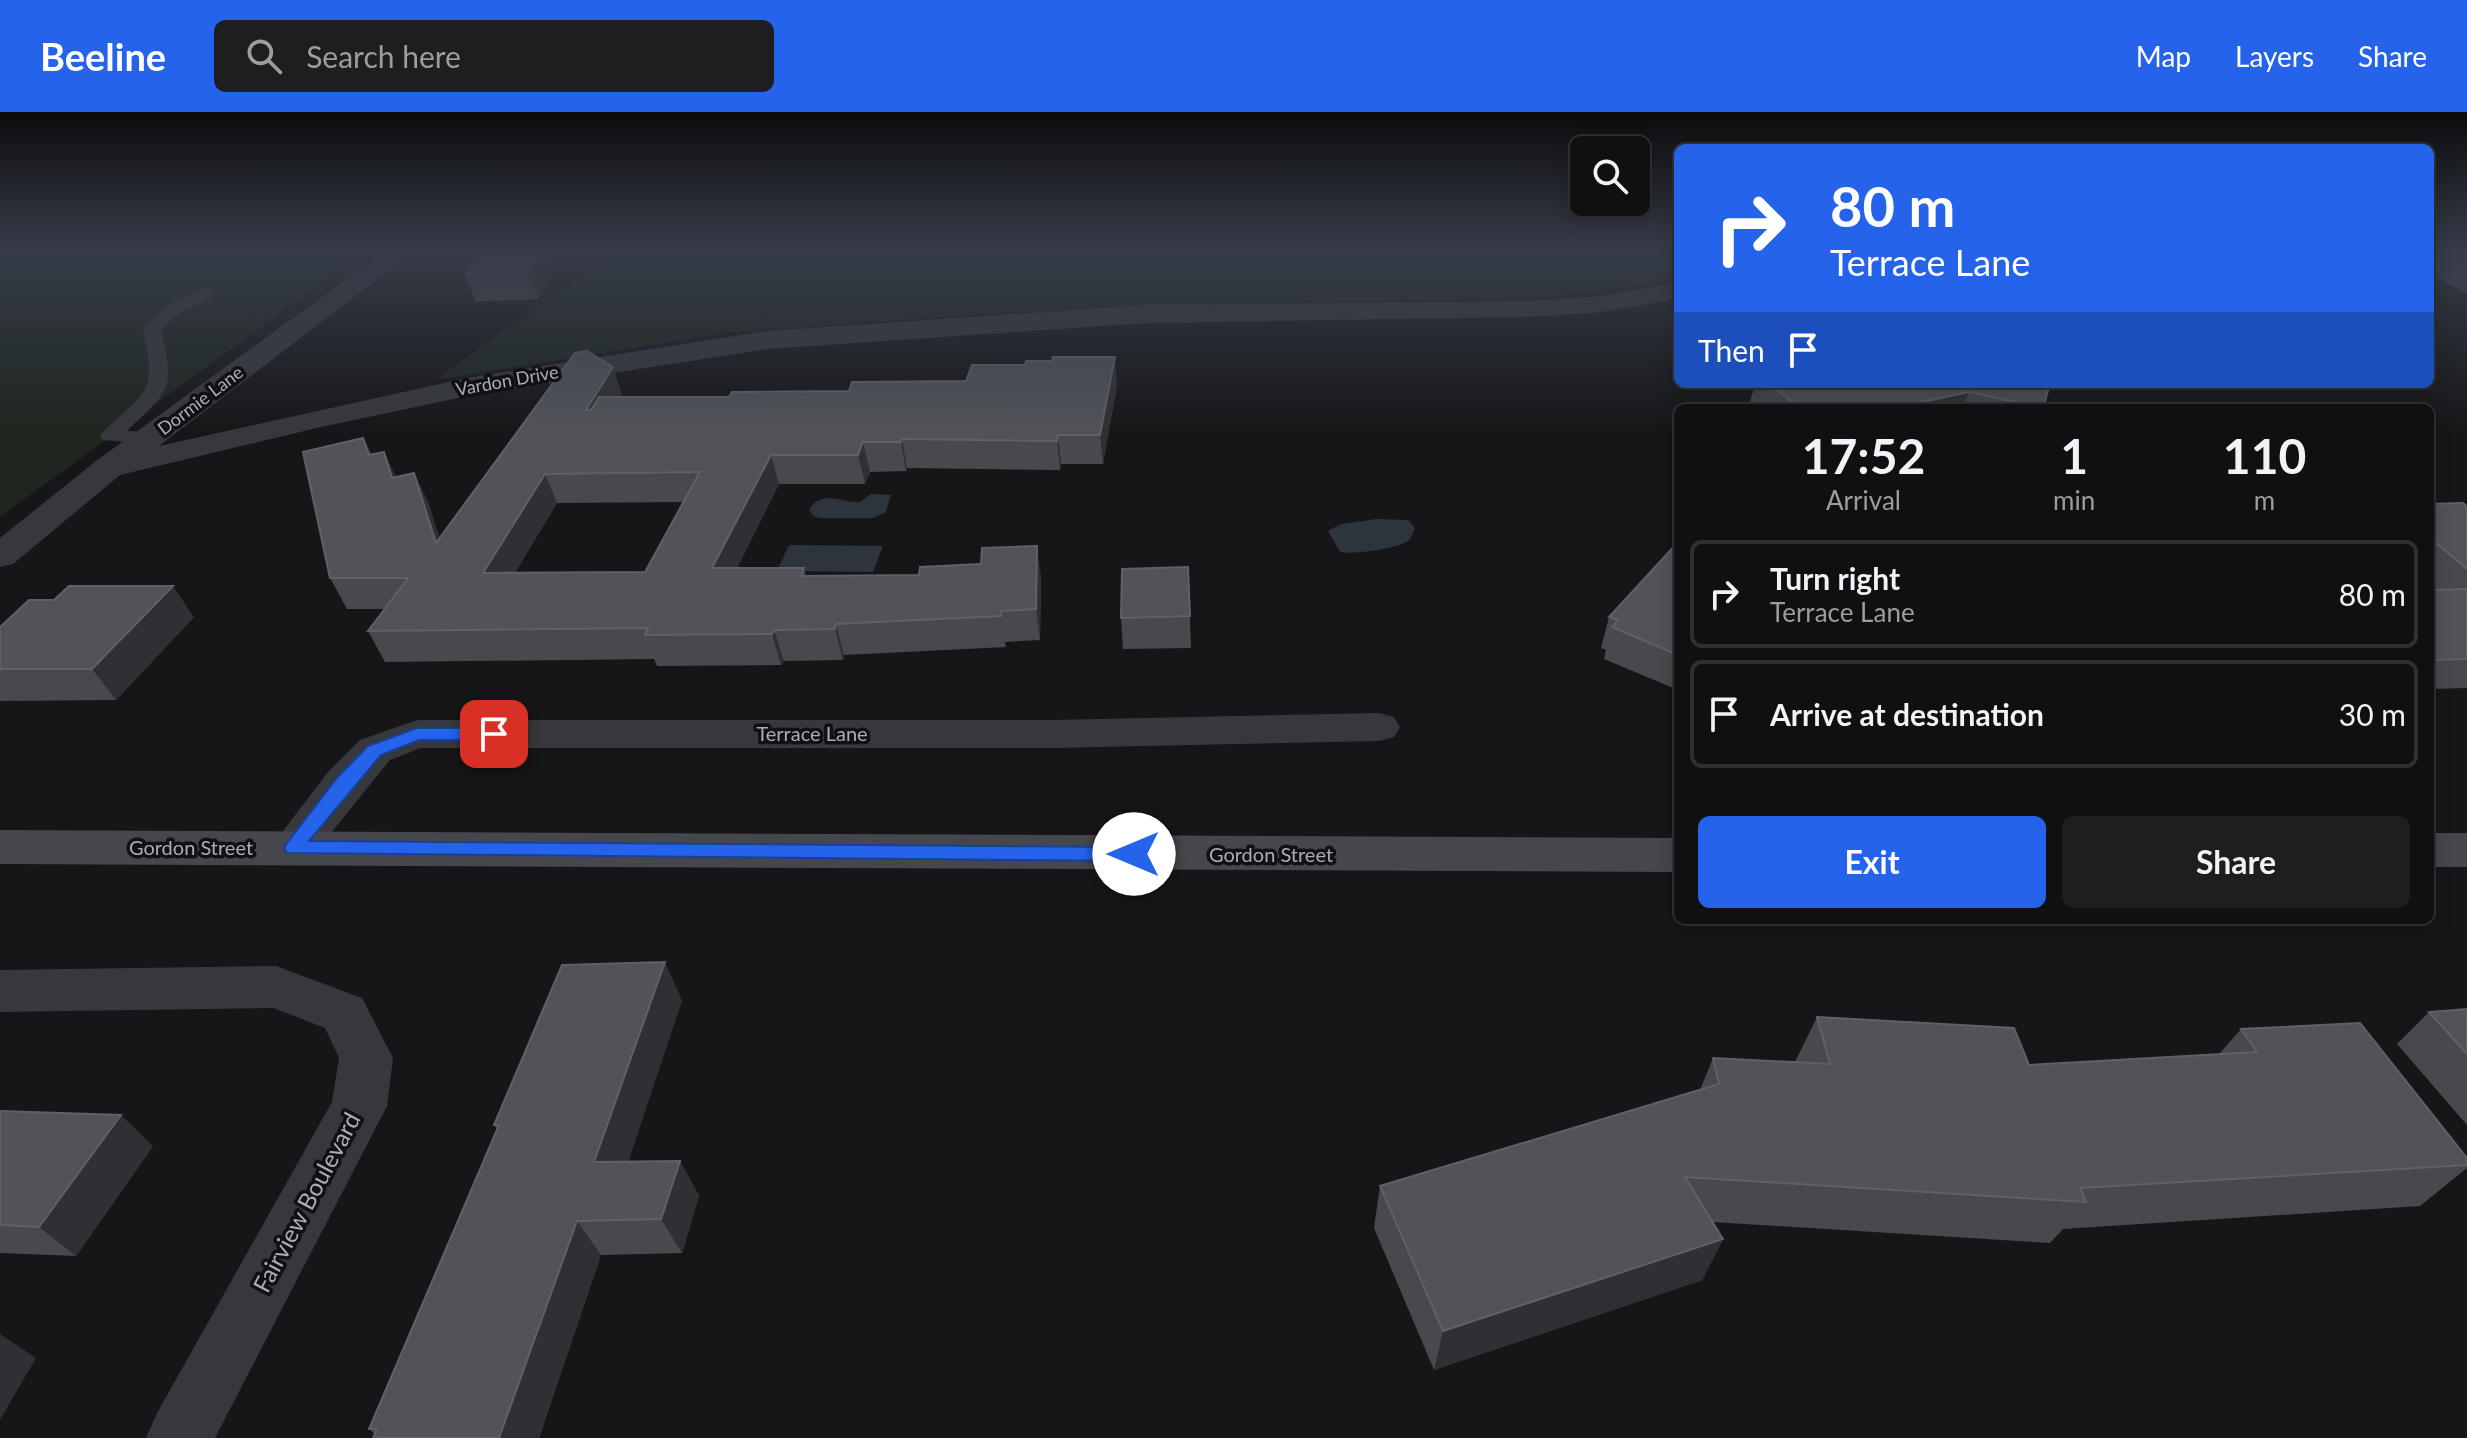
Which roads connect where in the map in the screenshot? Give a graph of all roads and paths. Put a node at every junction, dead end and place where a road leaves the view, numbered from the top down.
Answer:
1 (172, 311) edge
2 (321, 311) edge
3 (1385, 311) edge
4 (149, 438) junction
5 (108, 468) junction
6 (0, 556) edge
7 (1379, 727) dead end
8 (0, 847) edge
9 (293, 848) junction
10 (2434, 850) edge
11 (2467, 850) edge
12 (1674, 855) edge
13 (0, 991) edge
14 (179, 1438) edge

1 - 4 lane
2 - 4 street, Dormie Lane
3 - 5 street, Vardon Drive
4 - 5 street, Dormie Lane
5 - 6 street, Dormie Lane
7 - 9 street, Terrace Lane
8 - 9 main road, Gordon Street
9 - 12 main road, Gordon Street
10 - 11 main road
13 - 14 street, Fairview Boulevard

